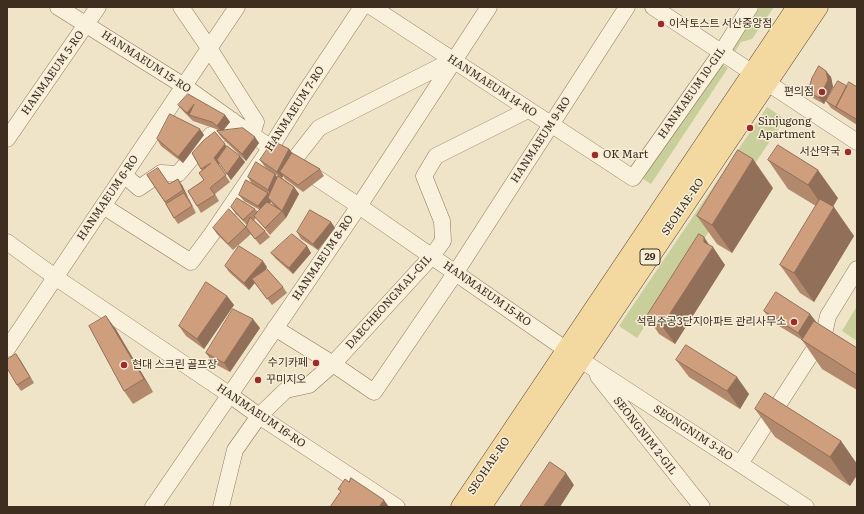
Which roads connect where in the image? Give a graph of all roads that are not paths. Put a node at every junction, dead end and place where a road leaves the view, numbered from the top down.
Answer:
1 (58, 7) edge
2 (98, 7) edge
3 (181, 7) edge
4 (237, 7) edge
5 (362, 7) edge
6 (372, 7) edge
7 (489, 7) edge
8 (627, 7) edge
9 (653, 7) edge
10 (750, 7) edge
11 (797, 7) edge
12 (818, 7) edge
13 (86, 24) junction
14 (210, 48) junction
15 (721, 53) junction
16 (453, 60) junction
17 (760, 78) junction
18 (184, 86) junction
19 (528, 110) junction
20 (232, 120) junction
21 (551, 125) junction
22 (252, 135) junction
23 (7, 139) edge
24 (857, 142) edge
25 (271, 147) junction
26 (293, 161) junction
27 (124, 175) junction
28 (633, 178) joint
29 (103, 206) junction
30 (359, 206) junction
31 (7, 242) edge
32 (432, 256) junction
33 (857, 269) edge
34 (456, 272) junction
35 (56, 277) junction
36 (275, 328) junction
37 (7, 349) edge
38 (579, 358) junction
39 (333, 364) junction
40 (230, 395) junction
41 (259, 416) junction
42 (740, 464) junction
43 (154, 507) edge
44 (221, 507) edge
45 (397, 507) edge
46 (461, 507) edge
47 (481, 507) edge
48 (702, 507) edge
49 (806, 507) edge

1 - 13 street, HANMAEUM 15-RO
2 - 13 street, HANMAEUM 5-RO
3 - 14 street
4 - 14 street, HANMAEUM 6-RO
5 - 25 street, HANMAEUM 7-RO
6 - 16 street, HANMAEUM 14-RO
7 - 16 street, HANMAEUM 8-RO
8 - 21 street, HANMAEUM 9-RO
9 - 15 street
10 - 15 street, HANMAEUM 10-GIL
11 - 17 main road, SEOHAE-RO / 29
12 - 17 main road, SEOHAE-RO / 29
13 - 18 street, HANMAEUM 15-RO
13 - 23 street, HANMAEUM 5-RO
14 - 18 street, HANMAEUM 6-RO
14 - 22 street
15 - 17 street
15 - 28 street, HANMAEUM 10-GIL
16 - 19 street, HANMAEUM 14-RO
16 - 26 street
16 - 30 street, HANMAEUM 8-RO
17 - 24 street
17 - 38 main road, SEOHAE-RO / 29
18 - 20 street, HANMAEUM 15-RO
18 - 27 street, HANMAEUM 6-RO
19 - 21 street, HANMAEUM 14-RO
19 - 32 street, DAECHEONGMAL-GIL
20 - 22 street, HANMAEUM 15-RO
20 - 27 street
21 - 28 street, HANMAEUM 14-RO
21 - 34 street, HANMAEUM 9-RO
22 - 25 street, HANMAEUM 15-RO
25 - 26 street, HANMAEUM 15-RO
25 - 29 street, HANMAEUM 7-RO
26 - 30 street, HANMAEUM 15-RO
27 - 29 street, HANMAEUM 6-RO
29 - 35 street, HANMAEUM 6-RO
30 - 32 street, HANMAEUM 15-RO
30 - 36 street, HANMAEUM 8-RO
31 - 35 street, HANMAEUM 16-RO
32 - 34 street, HANMAEUM 15-RO
32 - 39 street, DAECHEONGMAL-GIL
33 - 42 street
34 - 38 street, HANMAEUM 15-RO
34 - 39 street, HANMAEUM 9-RO
35 - 37 street, HANMAEUM 6-RO
35 - 40 street, HANMAEUM 16-RO
36 - 39 street
36 - 40 street, HANMAEUM 8-RO
38 - 42 street, SEONGNIM 3-RO
38 - 46 main road, SEOHAE-RO / 29
38 - 47 main road, SEOHAE-RO / 29
38 - 48 street, SEONGNIM 2-GIL
39 - 41 street, DAECHEONGMAL-GIL
40 - 41 street, HANMAEUM 16-RO
40 - 43 street, HANMAEUM 8-RO
41 - 44 street, DAECHEONGMAL-GIL
41 - 45 street, HANMAEUM 16-RO
42 - 49 street, SEONGNIM 3-RO

